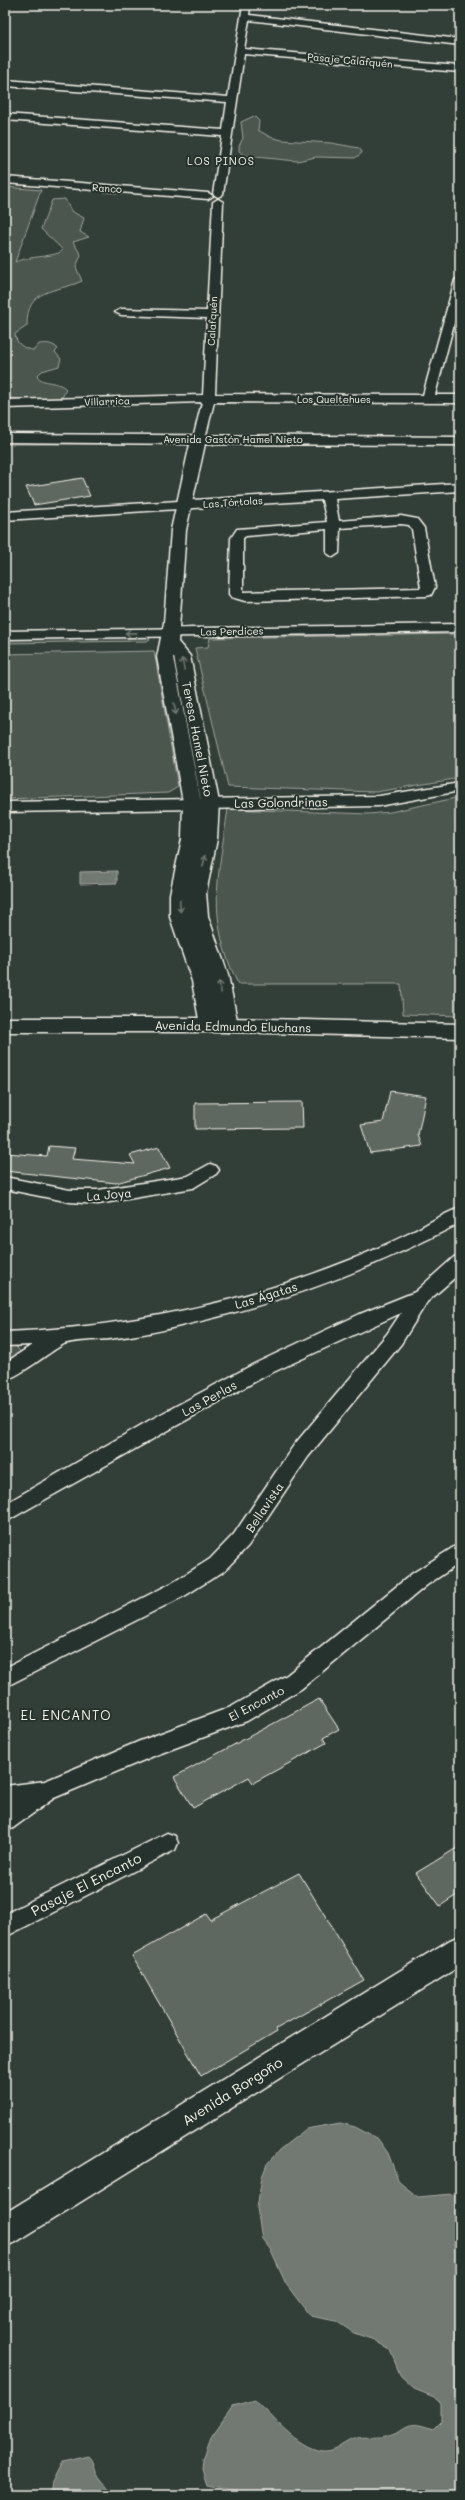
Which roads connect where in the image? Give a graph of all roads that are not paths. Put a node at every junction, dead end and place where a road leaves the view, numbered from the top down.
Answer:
1 (246, 5) edge
2 (245, 18) junction
3 (460, 42) edge
4 (239, 50) junction
5 (460, 69) edge
6 (5, 83) edge
7 (233, 100) junction
8 (5, 117) edge
9 (226, 134) junction
10 (5, 180) edge
11 (215, 197) junction
12 (460, 280) edge
13 (121, 312) dead end
14 (213, 315) junction
15 (209, 398) junction
16 (428, 399) junction
17 (460, 399) edge
18 (5, 404) edge
19 (5, 438) edge
20 (460, 441) edge
21 (198, 443) junction
22 (5, 447) edge
23 (460, 449) edge
24 (460, 487) edge
25 (328, 496) junction
26 (182, 506) junction
27 (5, 516) edge
28 (334, 525) junction
29 (333, 552) dead end
30 (460, 628) edge
31 (5, 635) edge
32 (170, 638) junction
33 (197, 643) dead end
34 (5, 647) edge
35 (460, 787) edge
36 (201, 802) junction
37 (5, 807) edge
38 (5, 1025) edge
39 (219, 1025) junction
40 (460, 1031) edge
41 (210, 1170) dead end
42 (5, 1183) edge
43 (460, 1215) edge
44 (460, 1262) edge
45 (421, 1297) junction
46 (61, 1338) junction
47 (5, 1339) edge
48 (5, 1373) edge
49 (5, 1514) edge
50 (460, 1552) edge
51 (5, 1678) edge
52 (46, 1791) junction
53 (5, 1796) edge
54 (5, 1822) edge
55 (167, 1843) dead end
56 (5, 1926) edge
57 (460, 1950) edge
58 (5, 2231) edge

1 - 2 street, Calafquén
2 - 3 street
2 - 4 street, Calafquén
4 - 5 street, Pasaje Calafquén
4 - 7 street, Calafquén
6 - 7 street
7 - 9 street, Calafquén
8 - 9 street
9 - 11 street, Calafquén
10 - 11 street, Ranco
11 - 14 street, Calafquén
12 - 16 street
13 - 14 street
14 - 15 street, Calafquén
15 - 16 street, Los Queltehues
15 - 18 street, Villarrica
15 - 21 street, Calafquén
16 - 17 street, Los Queltehues
19 - 21 main road, Avenida Gastón Hamel Nieto
20 - 21 main road, Avenida Gastón Hamel Nieto
21 - 22 main road, Avenida Gastón Hamel Nieto
21 - 23 main road, Avenida Gastón Hamel Nieto
21 - 26 main road, Teresa Hamel Nieto
24 - 25 street, Las Tórtolas
25 - 26 street, Las Tórtolas
25 - 28 street
26 - 27 street, Las Tórtolas
26 - 32 main road, Teresa Hamel Nieto
28 - 28 street
28 - 29 street
30 - 32 street, Las Perdices
32 -> 31 street, Las Perdices
32 - 33 street, Las Perdices
32 - 34 street, Las Perdices
32 - 36 main road, Teresa Hamel Nieto
35 - 36 street, Las Golondrinas
36 - 37 street, Las Golondrinas
36 - 39 main road, Teresa Hamel Nieto
38 - 39 main road, Avenida Edmundo Eluchans
39 - 40 main road, Avenida Edmundo Eluchans
41 - 42 street, La Joya
43 - 46 street, Las Ágatas
44 - 45 street, Bellavista
45 - 49 street, Las Perlas
45 - 51 street, Bellavista
46 - 47 street, Las Ágatas
46 - 48 street, Las Ágatas
50 - 52 street, El Encanto
52 - 53 street
52 - 54 street, El Encanto
55 - 56 street, Pasaje El Encanto
57 - 58 main road, Avenida Borgoño

